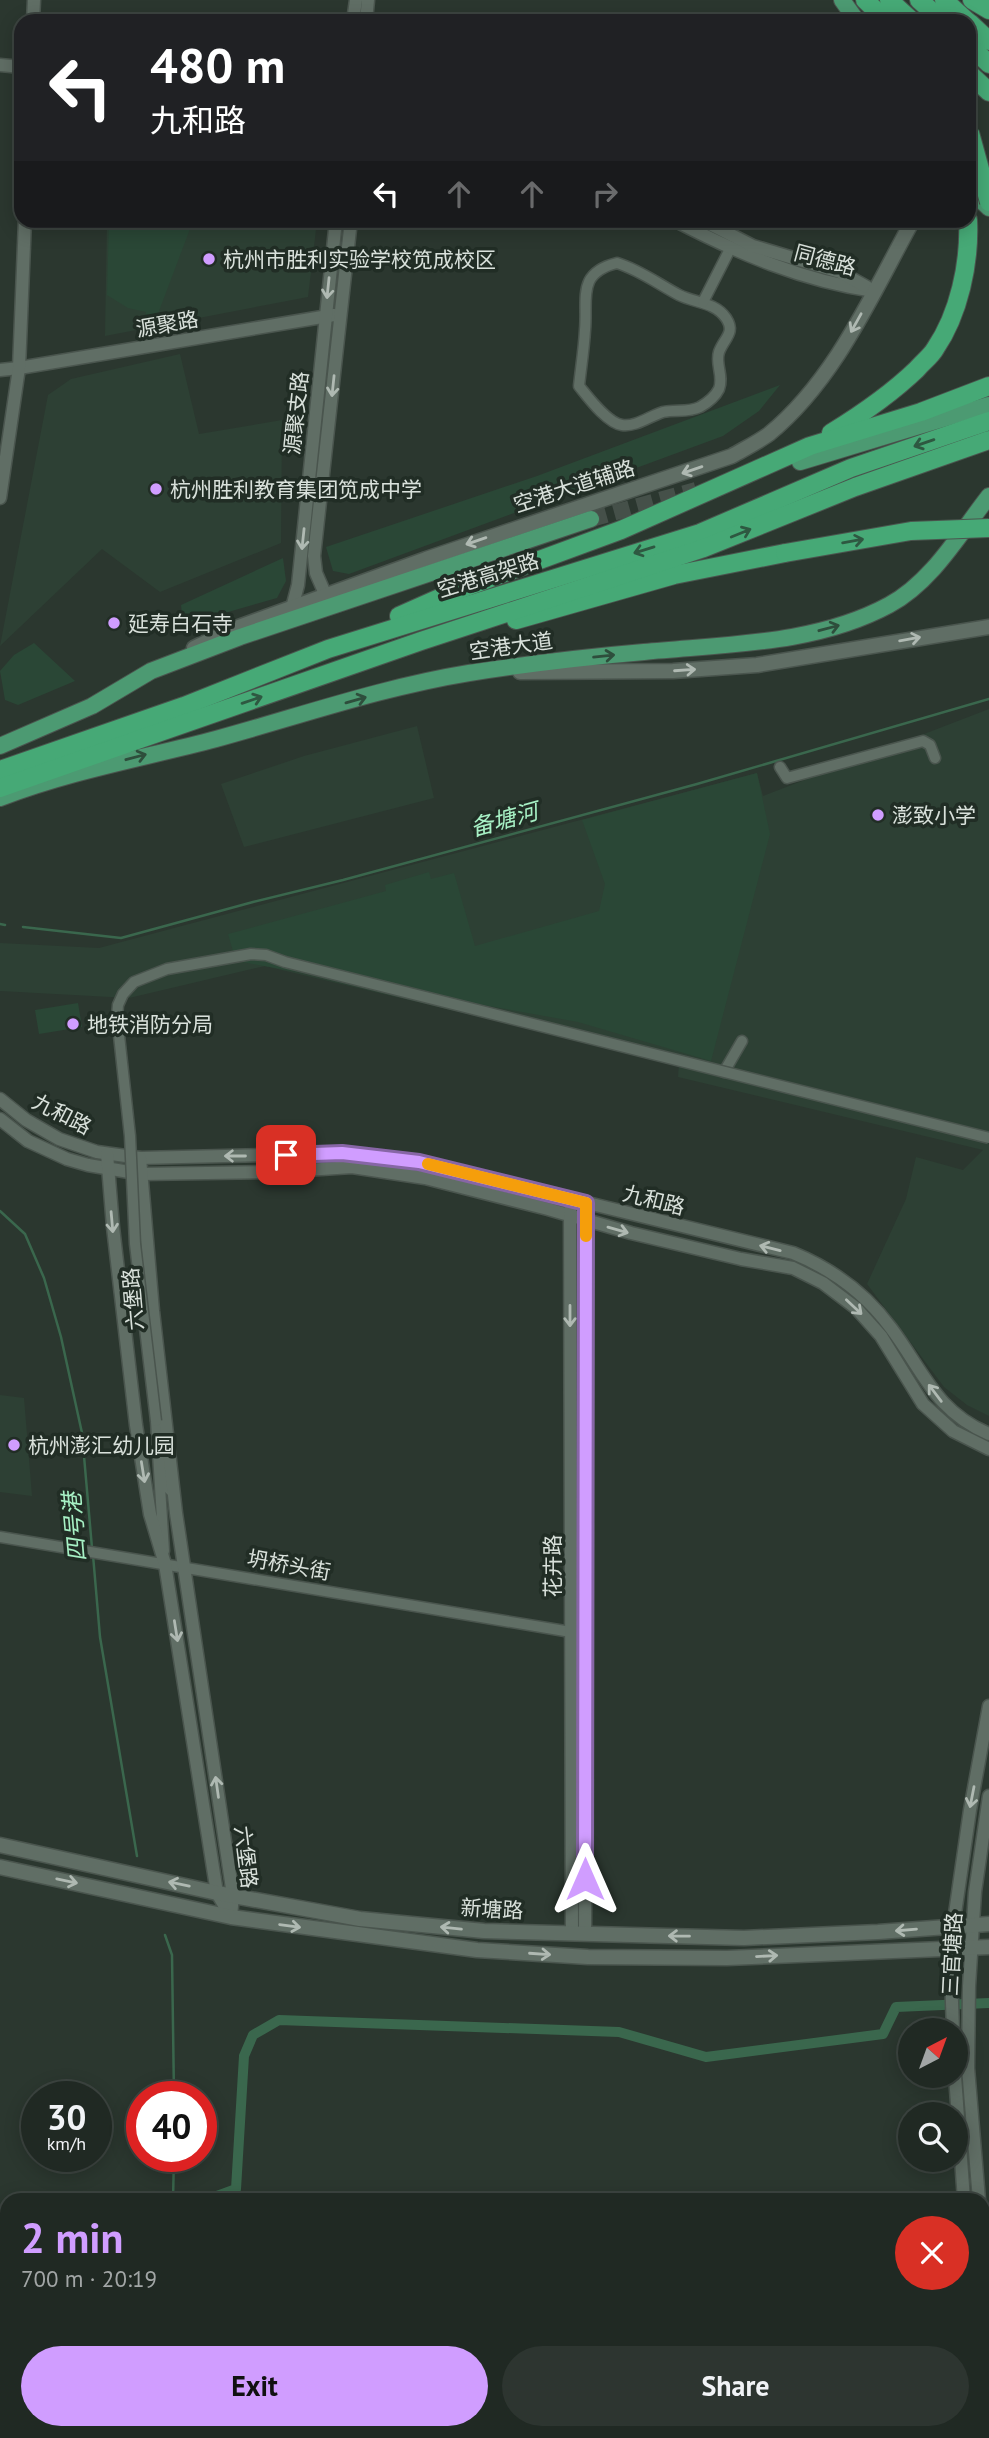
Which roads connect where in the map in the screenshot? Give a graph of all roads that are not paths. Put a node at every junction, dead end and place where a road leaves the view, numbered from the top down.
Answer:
1 (865, 0) edge
2 (890, 0) edge
3 (919, 0) edge
4 (944, 0) edge
5 (972, 0) edge
6 (989, 10) edge
7 (880, 14) edge
8 (905, 14) edge
9 (935, 14) edge
10 (959, 14) edge
11 (976, 29) edge
12 (989, 41) edge
13 (976, 52) edge
14 (989, 64) edge
15 (976, 80) edge
16 (989, 92) edge
17 (976, 155) edge
18 (976, 196) edge
19 (989, 202) edge
20 (989, 208) edge
21 (24, 228) edge
22 (335, 228) edge
23 (350, 228) edge
24 (689, 228) edge
25 (718, 228) edge
26 (909, 228) edge
27 (968, 228) edge
28 (730, 249) junction
29 (874, 291) junction
30 (703, 302) junction
31 (341, 314) junction
32 (326, 317) junction
33 (19, 368) junction
34 (0, 370) edge
35 (989, 386) edge
36 (989, 404) edge
37 (989, 421) edge
38 (989, 440) edge
39 (810, 446) junction
40 (800, 462) dead end
41 (989, 496) edge
42 (0, 498) edge
43 (591, 519) tunnel mouth
44 (989, 528) edge
45 (326, 596) junction
46 (292, 608) junction
47 (989, 627) edge
48 (421, 641) junction
49 (328, 649) junction
50 (151, 671) junction
51 (469, 673) junction
52 (186, 714) junction
53 (0, 746) edge
54 (935, 758) dead end
55 (780, 766) dead end
56 (0, 770) edge
57 (0, 789) edge
58 (0, 798) edge
59 (743, 1041) dead end
60 (724, 1072) junction
61 (0, 1099) edge
62 (0, 1119) edge
63 (989, 1138) edge
64 (107, 1154) junction
65 (140, 1158) junction
66 (108, 1168) junction
67 (141, 1174) junction
68 (570, 1199) junction
69 (586, 1203) junction
70 (570, 1216) junction
71 (586, 1220) junction
72 (156, 1421) junction
73 (989, 1434) edge
74 (989, 1449) edge
75 (176, 1513) junction
76 (0, 1537) edge
77 (165, 1564) junction
78 (185, 1567) junction
79 (571, 1632) junction
80 (989, 1706) edge
81 (989, 1796) edge
82 (0, 1845) edge
83 (0, 1867) edge
84 (217, 1893) junction
85 (233, 1895) junction
86 (231, 1917) junction
87 (981, 1925) edge
88 (953, 1926) junction
89 (578, 1934) junction
90 (971, 1947) junction
91 (989, 1947) edge
92 (950, 1948) junction
93 (953, 2018) edge
94 (956, 2088) edge
95 (963, 2193) edge
96 (978, 2193) edge

1 - 7 highway
2 - 8 highway
3 - 9 highway
4 - 10 highway
5 - 6 highway
11 - 12 highway
13 - 14 highway
15 - 16 highway
17 - 19 highway, bridge
18 - 20 main road
21 - 33 street
22 -> 32 street, 源聚支路
23 - 31 street, 源聚支路
24 - 28 street, 同德路
25 - 29 street, 同德路
26 - 29 main road, 空港大道辅路
27 - 39 highway
28 - 29 street, 同德路
28 - 30 street
29 -> 45 main road, 空港大道辅路
30 - 30 street
31 - 32 street, 源聚路
31 -> 45 street, 源聚支路
32 - 33 street, 源聚路
32 -> 46 street, 源聚支路
33 - 34 street, 源聚路
33 - 42 street
35 - 39 highway
36 - 40 main road
37 -> 49 highway, 空港高架路
48 -> 38 highway, 空港高架路
39 - 49 highway
51 -> 41 main road, 空港大道
43 - 50 main road
48 -> 44 highway, bridge
45 - 46 main road, 空港大道辅路
46 - 50 main road, 空港大道辅路
51 -> 47 main road
52 -> 48 highway, 空港高架路
49 - 52 highway, 空港高架路
50 - 53 main road
58 -> 51 main road, 空港大道
52 - 56 highway, 空港高架路
52 - 57 highway, 空港高架路
54 - 55 street
59 - 60 street
60 - 63 street, bridge
60 - 72 street, bridge
61 - 64 street, 九和路
62 - 66 street, 九和路
64 - 65 street, 九和路
64 - 66 street, 六堡路
65 - 67 street, 六堡路
68 -> 65 street, 九和路
66 - 67 street, 九和路
66 -> 77 street, 六堡路
67 - 70 street, 九和路
67 - 75 street, 六堡路
68 - 69 street, 九和路
68 - 70 street, 花卉路
69 - 71 street, 花卉路
73 -> 69 street, 九和路
70 - 71 street, 九和路
70 -> 79 street, 花卉路
71 -> 74 street, 九和路
71 - 89 street, 花卉路
72 - 75 street
72 - 77 street
75 - 78 street, 六堡路
76 - 77 street, 坍桥头街
77 - 78 street, 坍桥头街
77 -> 84 street, 六堡路
78 - 79 street, 坍桥头街
85 -> 78 street, 六堡路
79 - 89 street, 花卉路
80 -> 88 street, 三官塘路
81 - 87 street, 三官塘路
84 -> 82 main road, 新塘路
83 -> 86 main road, 新塘路
84 - 85 main road, 新塘路
84 - 86 street, 六堡路
85 - 86 street, 六堡路
89 -> 85 main road, 新塘路
86 -> 92 main road, 新塘路
87 - 88 main road, 新塘路
87 - 90 street, 三官塘路
88 -> 89 main road, 新塘路
88 - 92 street, 三官塘路
90 - 91 main road, 新塘路
90 - 92 main road, 新塘路
90 - 96 street, 三官塘路
92 - 93 street, 三官塘路
94 - 95 street

